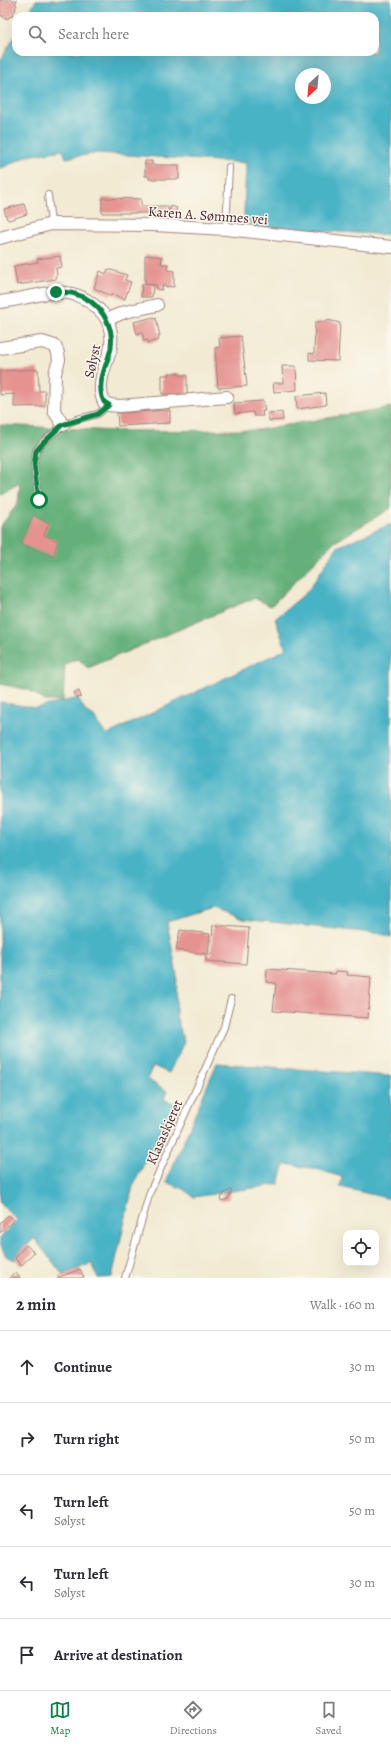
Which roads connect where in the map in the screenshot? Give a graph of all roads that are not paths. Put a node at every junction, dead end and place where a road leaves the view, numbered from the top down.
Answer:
1 (229, 167) dead end
2 (48, 195) dead end
3 (51, 224) junction
4 (226, 229) junction
5 (0, 238) edge
6 (391, 247) edge
7 (0, 302) edge
8 (157, 306) dead end
9 (108, 319) junction
10 (0, 348) edge
11 (227, 397) dead end
12 (109, 405) junction
13 (62, 425) junction
14 (39, 500) dead end
15 (231, 998) dead end
16 (126, 1278) edge

1 - 4 lane
2 - 3 lane
3 - 4 street, Karen A. Sømmes vei
3 - 5 street, Karen A. Sømmes vei
4 - 6 street, Karen A. Sømmes vei
7 - 9 street
8 - 9 street
9 - 12 street, Sølyst
10 - 13 street
11 - 12 street
12 - 13 lane
13 - 14 lane
15 - 16 lane, Klasaskjeret

